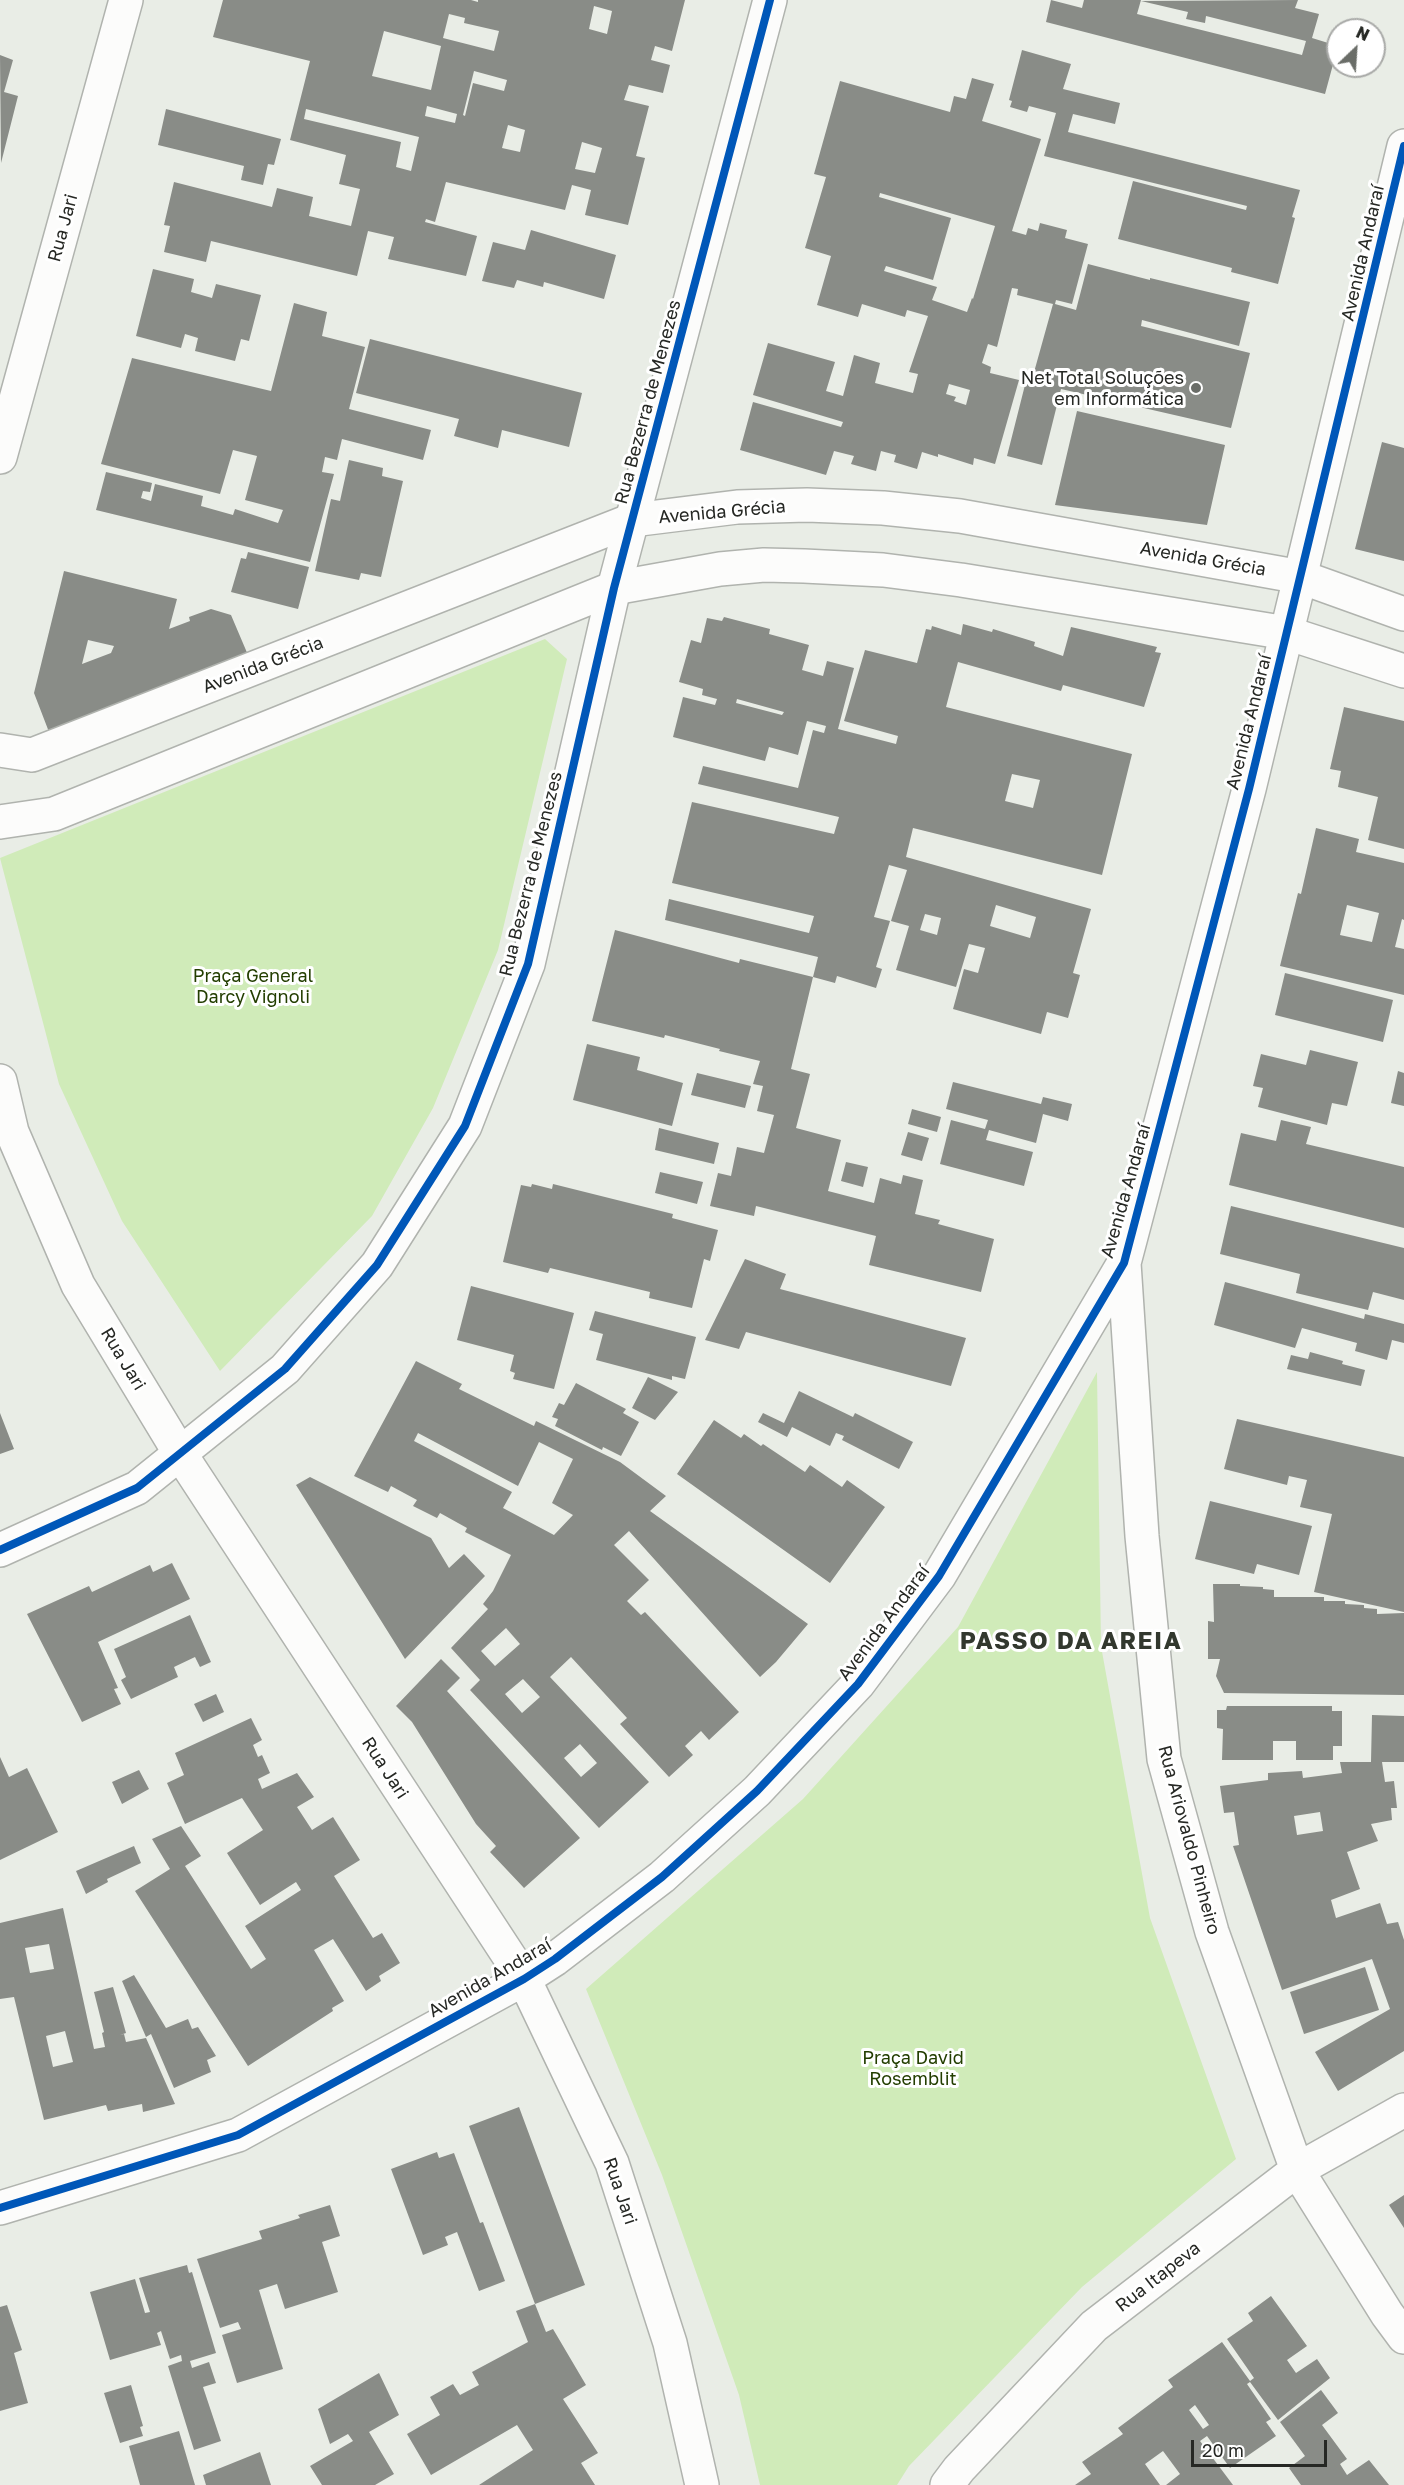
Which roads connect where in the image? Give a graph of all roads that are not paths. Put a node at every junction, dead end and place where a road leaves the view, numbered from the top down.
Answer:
1 (126, 0) edge
2 (770, 0) edge
3 (1404, 146) edge
4 (0, 457) edge
5 (633, 520) junction
6 (1302, 577) junction
7 (614, 588) junction
8 (1404, 614) edge
9 (1287, 633) junction
10 (1404, 671) edge
11 (0, 750) edge
12 (0, 822) edge
13 (0, 1081) edge
14 (1124, 1263) junction
15 (181, 1455) junction
16 (0, 1550) edge
17 (524, 1979) junction
18 (1404, 2110) edge
19 (1297, 2170) junction
20 (0, 2208) edge
21 (1404, 2337) edge
22 (702, 2485) edge
23 (947, 2485) edge

1 - 4 street, Rua Jari
2 - 5 street, Rua Bezerra de Menezes
3 - 6 street, Avenida Andaraí
5 - 6 street, Avenida Grécia
5 - 7 street, Rua Bezerra de Menezes
5 - 11 street, Avenida Grécia
6 - 8 street, Avenida Grécia
6 - 9 street, Avenida Andaraí
7 - 9 street
7 - 12 street
7 - 15 street, Rua Bezerra de Menezes
9 - 10 street
9 - 14 street, Avenida Andaraí
13 - 15 street, Rua Jari
14 - 17 street, Avenida Andaraí
14 - 19 street, Rua Ariovaldo Pinheiro
15 - 16 street, Rua Bezerra de Menezes
15 - 17 street, Rua Jari
17 - 20 street, Avenida Andaraí
17 - 22 street, Rua Jari
18 - 19 street, Rua Itapeva
19 - 21 street, Rua Ariovaldo Pinheiro
19 - 23 street, Rua Itapeva

